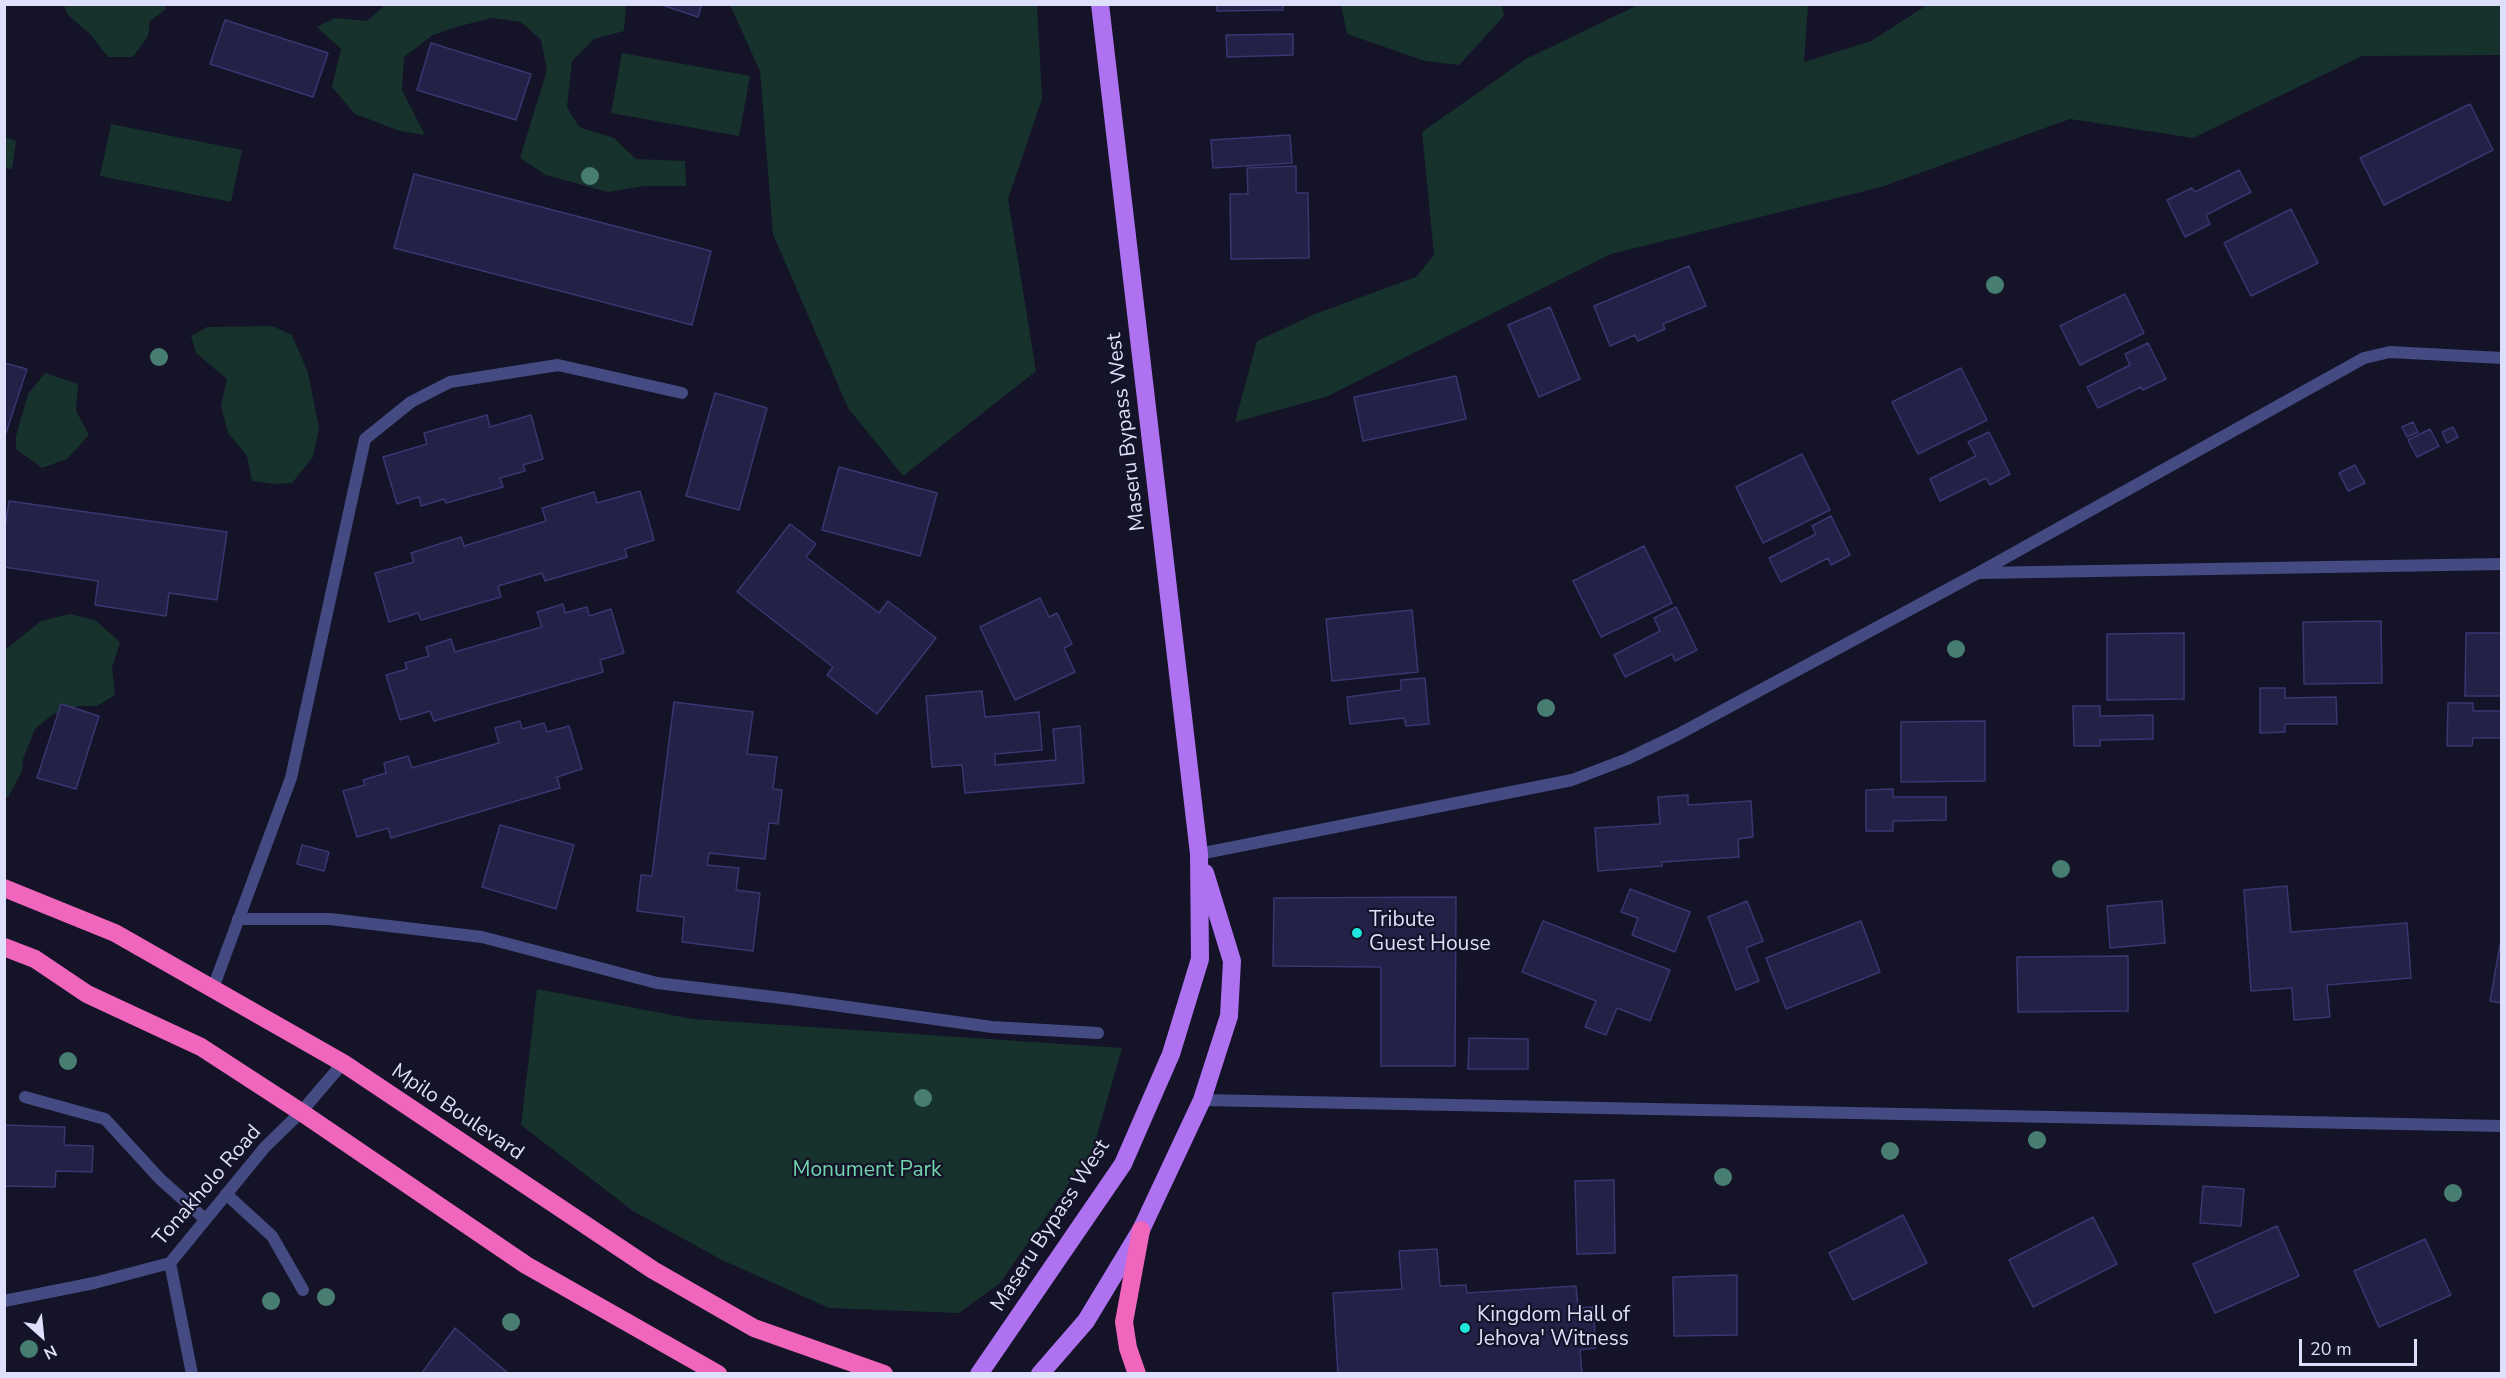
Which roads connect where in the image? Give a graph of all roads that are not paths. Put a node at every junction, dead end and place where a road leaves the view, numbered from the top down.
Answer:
1 (1100, 4) edge
2 (2502, 358) edge
3 (682, 393) dead end
4 (2502, 564) edge
5 (1978, 573) junction
6 (1199, 854) junction
7 (4, 888) edge
8 (238, 919) junction
9 (4, 947) edge
10 (213, 988) junction
11 (1098, 1033) dead end
12 (343, 1063) junction
13 (25, 1097) dead end
14 (1202, 1100) junction
15 (301, 1112) junction
16 (2502, 1126) edge
17 (226, 1194) junction
18 (205, 1219) junction
19 (1142, 1230) junction
20 (170, 1263) junction
21 (303, 1290) dead end
22 (4, 1301) edge
23 (192, 1374) edge
24 (718, 1374) edge
25 (884, 1374) edge
26 (979, 1374) edge
27 (1041, 1374) edge
28 (1137, 1374) edge

1 - 6 main road, Maseru Bypass West
2 - 5 street
3 - 8 street
4 - 5 street
5 - 6 street
6 - 14 main road, Maseru Bypass West
6 - 26 main road, Maseru Bypass West
7 - 10 highway, Mpilo Boulevard
8 - 10 street
8 - 11 street
9 - 15 highway
10 - 12 highway, Mpilo Boulevard
12 - 15 street, Tonakholo Road
12 - 25 highway, Mpilo Boulevard
13 - 18 street
14 - 16 street
14 - 19 main road, Maseru Bypass West
15 - 17 street, Tonakholo Road
15 - 24 highway
17 - 18 street, Tonakholo Road
17 - 21 street
18 - 20 street, Tonakholo Road
19 - 27 main road, Maseru Bypass West
19 - 28 highway
20 - 22 street, Tonakholo Road
20 - 23 street

